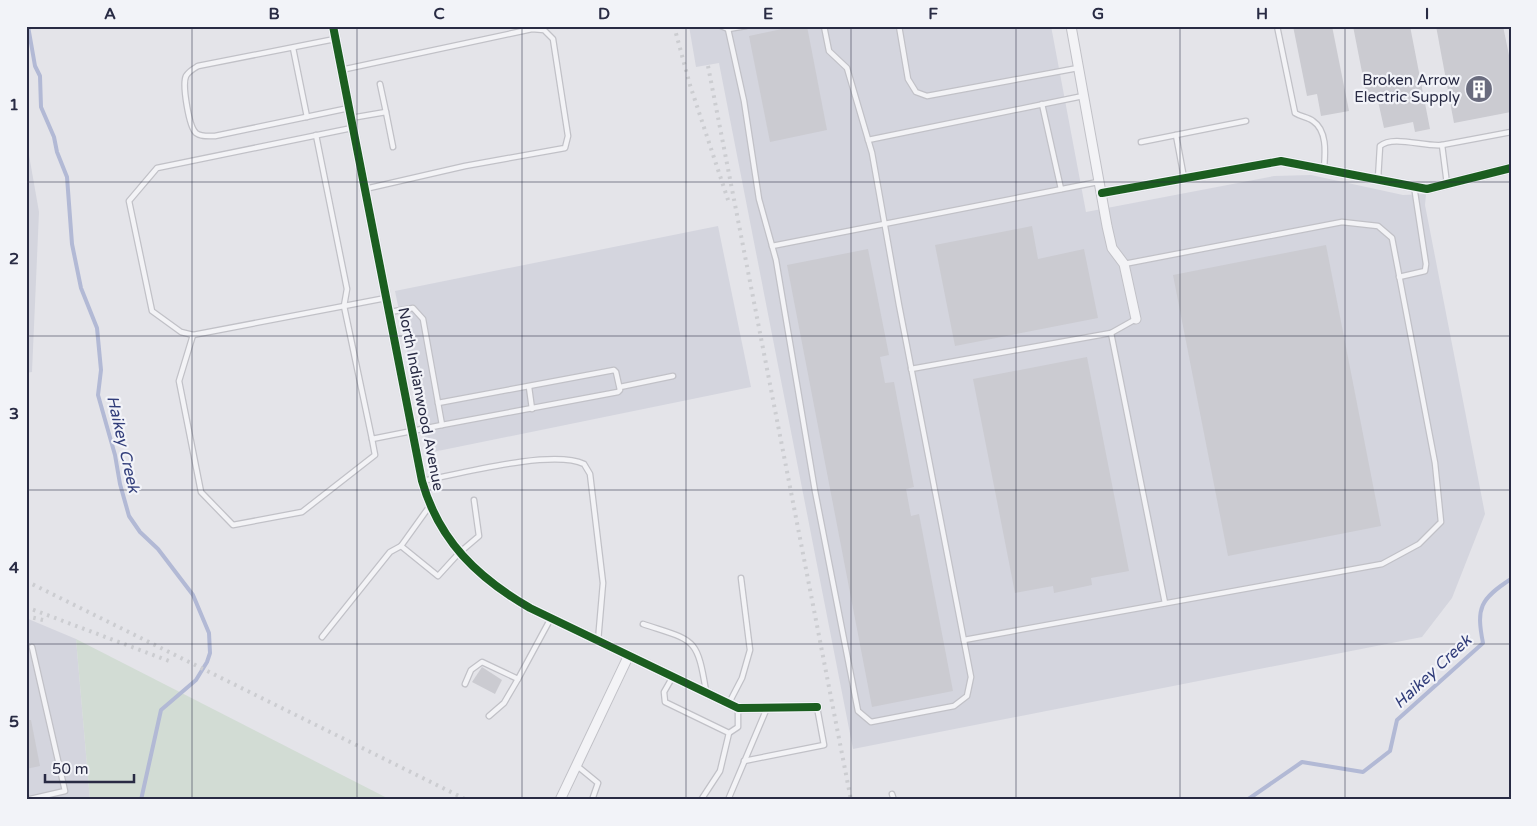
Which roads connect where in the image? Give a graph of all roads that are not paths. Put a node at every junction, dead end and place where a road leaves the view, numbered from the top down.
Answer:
1 (333, 26) edge
2 (721, 26) edge
3 (746, 26) edge
4 (824, 26) edge
5 (899, 26) edge
6 (1071, 26) edge
7 (1277, 26) edge
8 (728, 30) junction
9 (335, 39) junction
10 (293, 48) junction
11 (1078, 68) junction
12 (341, 70) junction
13 (380, 84) dead end
14 (1083, 96) junction
15 (1042, 104) junction
16 (386, 112) junction
17 (350, 113) junction
18 (307, 117) junction
19 (1246, 121) dead end
20 (353, 128) junction
21 (1511, 132) edge
22 (316, 135) junction
23 (1176, 135) junction
24 (868, 140) junction
25 (1141, 142) dead end
26 (1442, 145) junction
27 (393, 148) dead end
28 (1511, 168) edge
29 (1324, 169) junction
30 (1184, 178) junction
31 (1378, 180) junction
32 (1100, 181) junction
33 (1447, 184) junction
34 (1414, 186) junction
35 (365, 189) junction
36 (1061, 189) junction
37 (1102, 193) junction
38 (884, 223) junction
39 (772, 246) junction
40 (1124, 264) junction
41 (1399, 277) junction
42 (387, 298) junction
43 (344, 306) junction
44 (390, 312) junction
45 (1136, 319) joint
46 (1111, 333) junction
47 (193, 335) junction
48 (911, 369) junction
49 (673, 376) dead end
50 (528, 387) junction
51 (620, 387) junction
52 (438, 403) junction
53 (532, 409) junction
54 (442, 425) junction
55 (414, 431) junction
56 (372, 439) junction
57 (422, 481) junction
58 (474, 500) dead end
59 (429, 507) junction
60 (401, 546) junction
61 (459, 553) junction
62 (741, 578) dead end
63 (1165, 603) junction
64 (551, 618) junction
65 (643, 624) dead end
66 (322, 637) dead end
67 (964, 640) junction
68 (598, 641) junction
69 (32, 648) dead end
70 (628, 657) junction
71 (672, 678) junction
72 (518, 679) junction
73 (465, 684) dead end
74 (707, 694) junction
75 (728, 704) junction
76 (817, 707) joint
77 (738, 708) junction
78 (768, 708) junction
79 (489, 716) dead end
80 (729, 732) junction
81 (744, 761) junction
82 (576, 765) junction
83 (26, 800) edge
84 (560, 800) edge
85 (592, 800) edge
86 (702, 800) edge
87 (728, 800) edge

1 - 9 street, North Indianwood Avenue
2 - 8 lane
3 - 8 lane
4 - 24 lane
5 - 11 lane
6 - 11 street
7 - 29 lane
8 - 39 lane
9 - 10 lane
9 - 12 street, North Indianwood Avenue
10 - 18 lane
10 - 18 lane
11 - 14 street
12 - 17 street, North Indianwood Avenue
12 - 35 lane
13 - 16 lane
14 - 15 lane
14 - 32 street
15 - 24 lane
15 - 36 lane
16 - 17 lane
16 - 27 lane
17 - 18 lane
17 - 20 street, North Indianwood Avenue
19 - 23 lane
20 - 22 lane
20 - 35 street, North Indianwood Avenue
21 - 26 lane
22 - 43 lane
22 - 47 lane
23 - 25 lane
23 - 30 lane
24 - 38 lane
26 - 31 lane
26 - 33 lane
28 - 33 street
29 - 30 street
29 - 31 street
30 - 37 street
31 - 34 street
32 - 36 lane
32 - 37 street
33 - 34 street
34 - 41 lane
35 - 42 street, North Indianwood Avenue
36 - 38 lane
37 - 40 street
38 - 39 lane
38 - 48 lane
39 - 67 lane
40 - 41 lane
40 - 45 street
41 - 63 lane
42 - 43 lane
42 - 44 street, North Indianwood Avenue
43 - 47 lane
43 - 56 lane
44 - 52 lane
44 - 55 street, North Indianwood Avenue
45 - 46 lane
46 - 48 lane
46 - 63 lane
47 - 56 lane
48 - 67 lane
49 - 51 lane
50 - 51 lane
50 - 52 lane
50 - 53 lane
51 - 53 lane
52 - 54 lane
53 - 54 lane
54 - 55 lane
55 - 56 lane
55 - 57 street, North Indianwood Avenue
57 - 59 street, North Indianwood Avenue
57 - 68 lane
58 - 61 lane
59 - 60 lane
59 - 61 street, North Indianwood Avenue
60 - 61 lane
60 - 66 lane
61 - 64 street, North Indianwood Avenue
62 - 75 lane
63 - 67 lane
64 - 68 street, North Indianwood Avenue
64 - 72 lane
65 - 74 lane
68 - 70 street, North Indianwood Avenue
69 - 83 lane
70 - 71 street, North Indianwood Avenue
70 - 82 street
71 - 74 street, North Indianwood Avenue
71 - 80 lane
72 - 73 lane
72 - 79 lane
74 - 75 street, North Indianwood Avenue
75 - 77 street, North Indianwood Avenue
76 - 78 street, North Indianwood Avenue
76 - 81 lane
77 - 78 street, North Indianwood Avenue
77 - 80 lane
78 - 81 lane
80 - 86 lane
81 - 87 lane
82 - 84 street
82 - 85 lane

